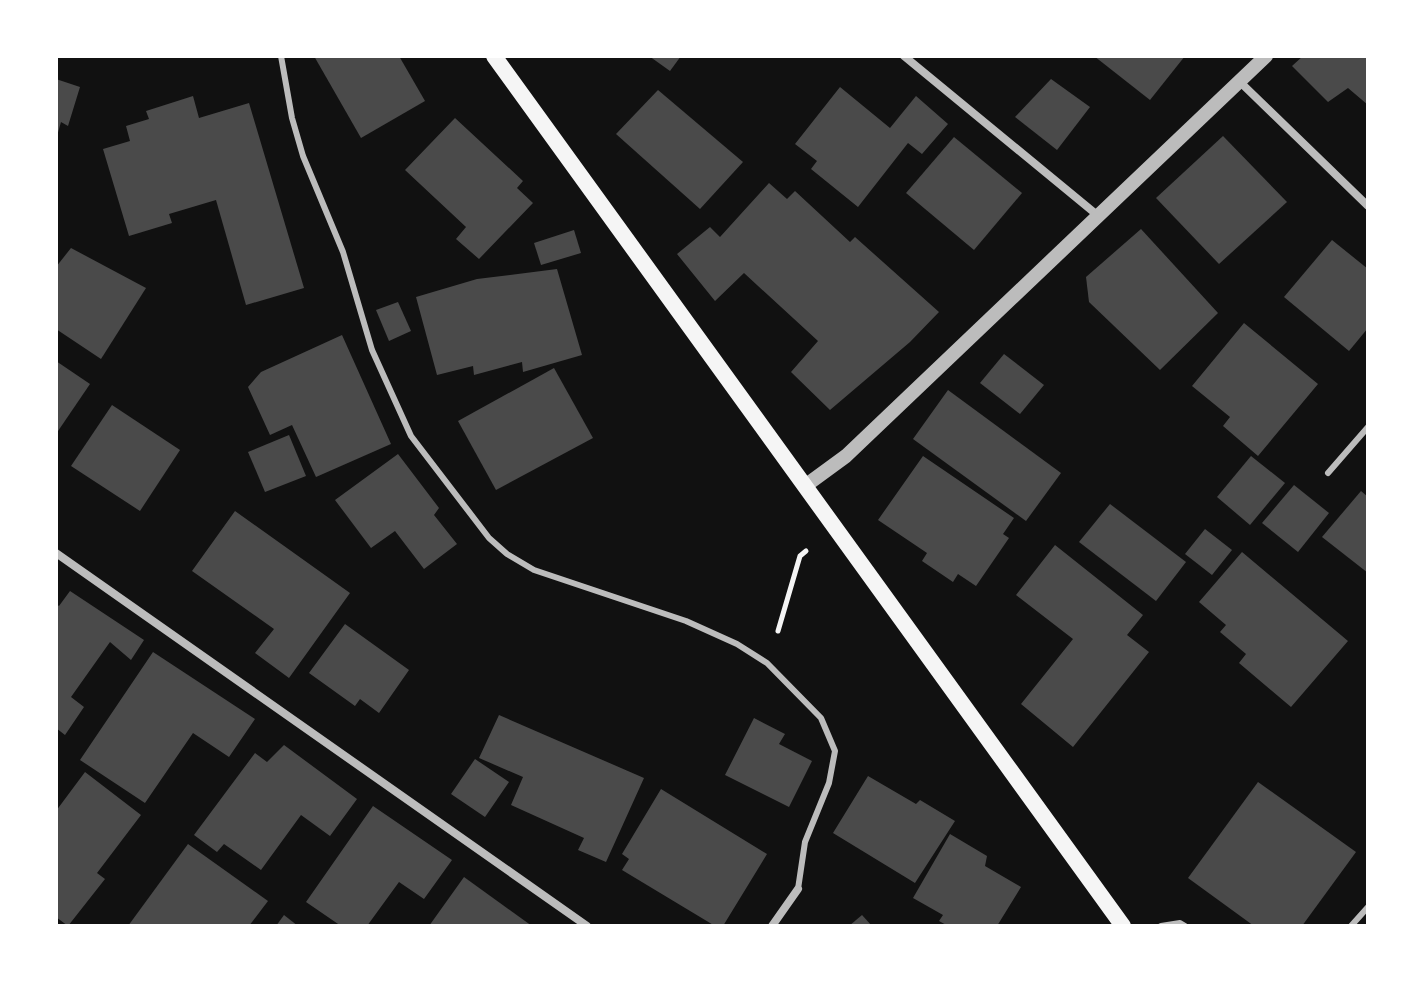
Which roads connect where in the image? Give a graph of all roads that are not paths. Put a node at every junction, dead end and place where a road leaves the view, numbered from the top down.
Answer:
1 (281, 56) edge
2 (494, 56) edge
3 (904, 56) edge
4 (1266, 56) edge
5 (1239, 81) junction
6 (1368, 206) edge
7 (1096, 214) junction
8 (1368, 427) edge
9 (1328, 473) dead end
10 (805, 486) junction
11 (56, 553) edge
12 (798, 889) joint
13 (1368, 907) edge
14 (587, 926) edge
15 (772, 926) edge
16 (1123, 926) edge
17 (1161, 926) edge
18 (1185, 926) edge
19 (1351, 926) edge

1 - 12 lane
2 - 10 main road
3 - 7 street
4 - 5 street
5 - 6 street
5 - 7 street
7 - 10 street
8 - 9 lane
10 - 16 main road
11 - 14 street
12 - 15 street
13 - 19 lane
17 - 18 lane

